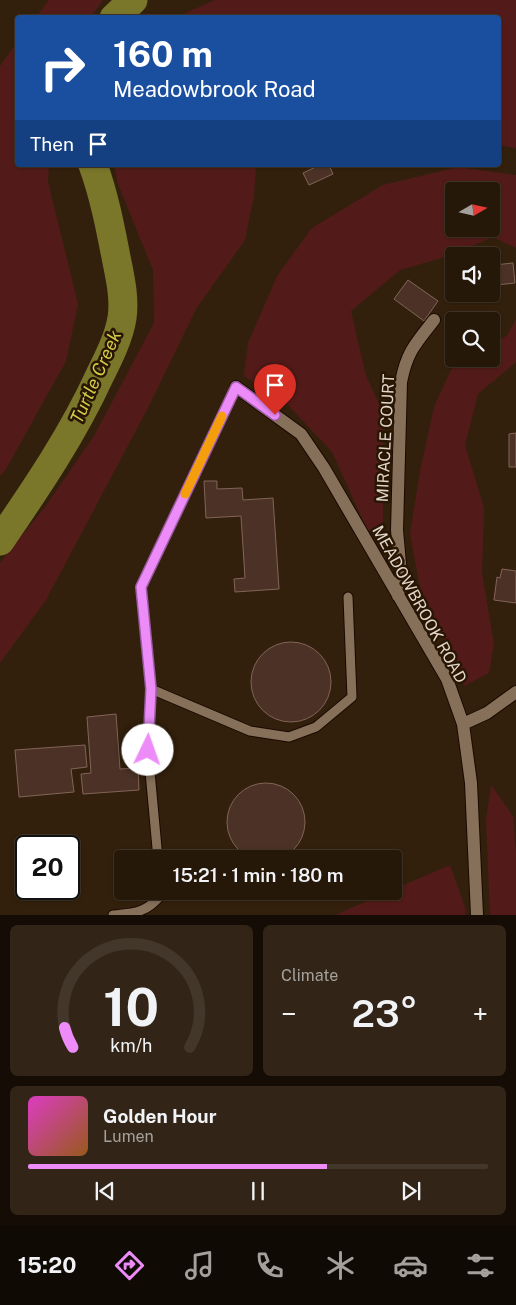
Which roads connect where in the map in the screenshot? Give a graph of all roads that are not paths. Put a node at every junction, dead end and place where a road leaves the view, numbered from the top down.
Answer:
1 (434, 320) dead end
2 (236, 387) joint
3 (348, 596) dead end
4 (398, 596) junction
5 (151, 689) junction
6 (516, 692) edge
7 (463, 724) junction
8 (157, 850) edge
9 (157, 900) edge
10 (113, 915) edge
11 (477, 915) edge

1 - 4 street, MIRACLE COURT
2 - 4 street, MEADOWBROOK ROAD
2 - 5 lane
3 - 5 lane
4 - 7 street, MEADOWBROOK ROAD
5 - 8 lane
6 - 7 street
7 - 11 street, MEADOWBROOK ROAD
9 - 10 lane

